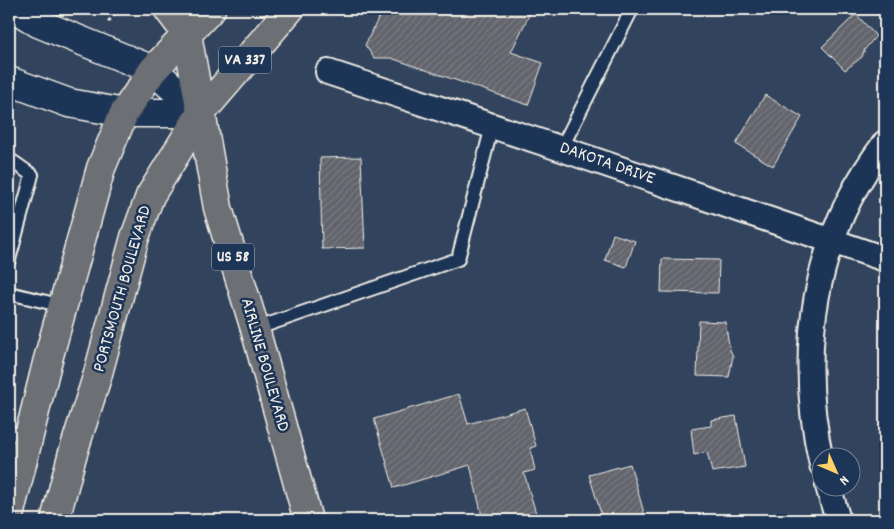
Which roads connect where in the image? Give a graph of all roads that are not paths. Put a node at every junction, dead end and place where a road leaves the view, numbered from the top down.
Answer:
1 (16, 9) edge
2 (168, 9) edge
3 (211, 9) edge
4 (290, 9) edge
5 (632, 9) edge
6 (190, 21) edge
7 (153, 70) junction
8 (328, 72) dead end
9 (9, 81) edge
10 (124, 113) junction
11 (201, 113) junction
12 (492, 126) junction
13 (885, 143) edge
14 (561, 149) junction
15 (9, 159) edge
16 (831, 240) junction
17 (885, 259) edge
18 (9, 260) edge
19 (9, 292) edge
20 (63, 306) junction
21 (255, 329) junction
22 (19, 435) edge
23 (818, 446) edge
24 (831, 496) edge
25 (11, 500) edge
26 (55, 520) edge
27 (308, 520) edge
28 (838, 520) edge

1 - 7 street
2 - 6 main road, AIRLINE BOULEVARD / US 58
3 - 6 main road
4 - 11 main road, PORTSMOUTH BOULEVARD / VA 337
5 - 14 lane
6 - 7 main road
6 - 11 main road, AIRLINE BOULEVARD / US 58
7 - 10 main road
7 - 11 street
8 - 12 street, DAKOTA DRIVE
9 - 10 street
10 - 11 street
10 - 20 main road
11 - 21 main road, AIRLINE BOULEVARD / US 58
11 - 26 main road, PORTSMOUTH BOULEVARD
12 - 14 street, DAKOTA DRIVE
12 - 21 lane
13 - 16 street
14 - 16 street, DAKOTA DRIVE
15 - 18 lane
16 - 17 street, DAKOTA DRIVE
16 - 23 street
19 - 20 lane
20 - 22 main road
21 - 27 main road, AIRLINE BOULEVARD / US 58
22 - 25 main road
24 - 28 street

